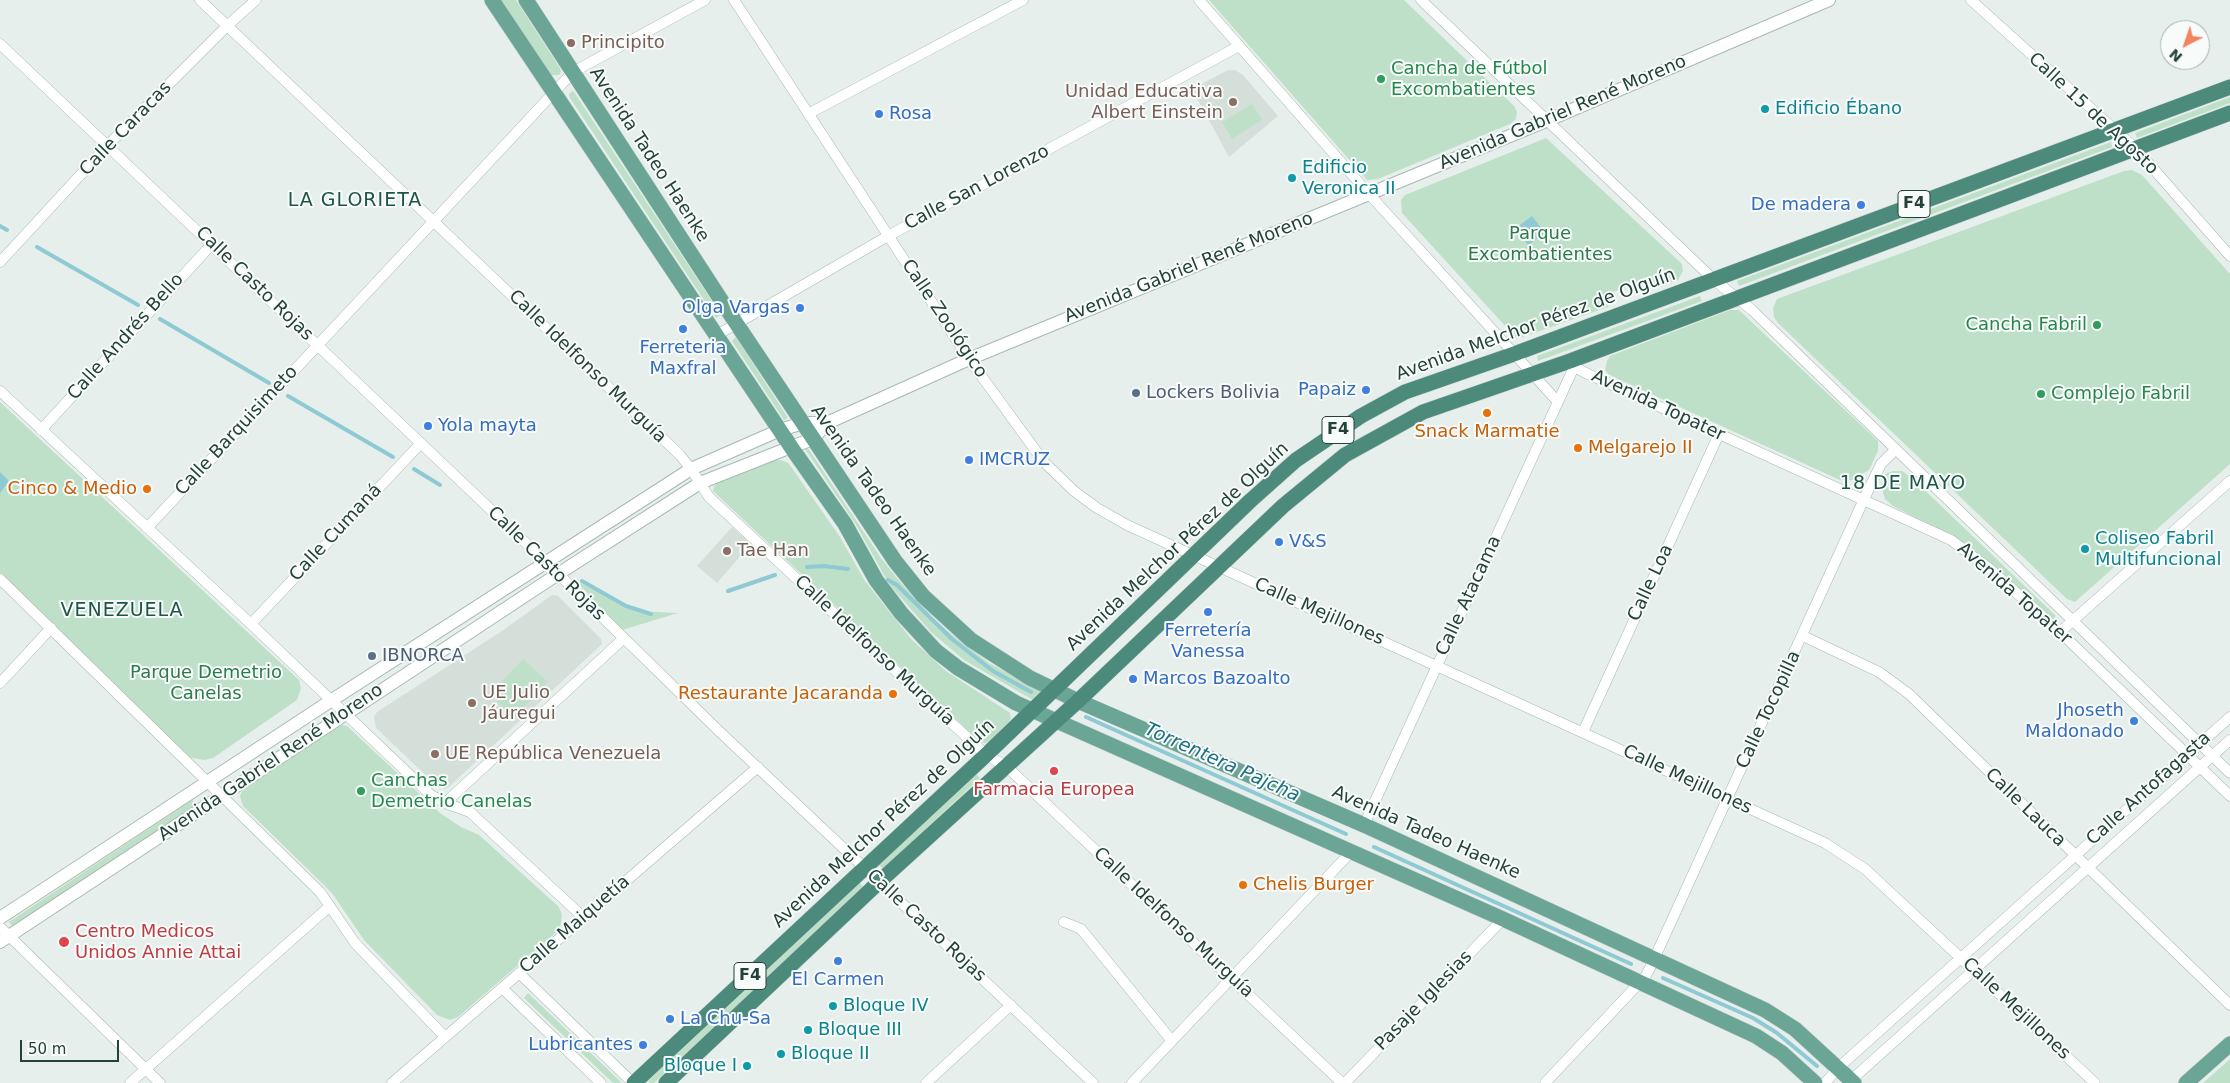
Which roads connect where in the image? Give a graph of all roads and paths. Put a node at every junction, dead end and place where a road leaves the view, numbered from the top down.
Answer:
1 (200, 0) edge
2 (256, 0) edge
3 (492, 0) edge
4 (526, 0) edge
5 (705, 0) edge
6 (734, 0) edge
7 (1023, 0) edge
8 (1200, 0) edge
9 (1421, 0) edge
10 (1829, 0) edge
11 (1971, 0) edge
12 (228, 25) junction
13 (1239, 46) junction
14 (2, 51) edge
15 (573, 72) junction
16 (2230, 87) edge
17 (554, 92) junction
18 (2230, 113) edge
19 (808, 114) junction
20 (1546, 121) junction
21 (2114, 129) junction
22 (108, 145) junction
23 (2136, 149) junction
24 (1369, 194) junction
25 (434, 220) junction
26 (888, 236) junction
27 (212, 244) junction
28 (2230, 256) edge
29 (0, 262) edge
30 (1714, 280) junction
31 (1738, 297) junction
32 (736, 323) junction
33 (717, 335) junction
34 (318, 344) junction
35 (1514, 354) junction
36 (969, 359) junction
37 (1572, 364) junction
38 (1532, 374) junction
39 (0, 391) edge
40 (1558, 402) junction
41 (803, 423) junction
42 (827, 423) junction
43 (41, 430) junction
44 (780, 430) junction
45 (1719, 434) junction
46 (813, 440) junction
47 (421, 443) junction
48 (791, 446) junction
49 (1895, 450) junction
50 (691, 469) junction
51 (2230, 481) edge
52 (700, 483) junction
53 (1864, 499) junction
54 (147, 528) junction
55 (1192, 555) junction
56 (547, 563) junction
57 (1220, 567) junction
58 (558, 574) junction
59 (0, 579) edge
60 (2072, 621) junction
61 (251, 624) junction
62 (51, 628) junction
63 (2060, 632) junction
64 (1803, 636) junction
65 (622, 639) junction
66 (1437, 666) junction
67 (0, 683) edge
68 (1054, 689) junction
69 (332, 700) junction
70 (1078, 700) junction
71 (1032, 710) junction
72 (345, 714) junction
73 (2230, 717) edge
74 (1056, 720) junction
75 (1583, 732) junction
76 (2230, 740) edge
77 (2200, 744) junction
78 (2188, 754) junction
79 (986, 755) junction
80 (2213, 756) junction
81 (1006, 766) junction
82 (2200, 766) junction
83 (758, 767) junction
84 (2230, 773) edge
85 (207, 782) junction
86 (222, 796) junction
87 (2230, 796) edge
88 (1728, 799) junction
89 (446, 803) junction
90 (1364, 825) junction
91 (1352, 852) junction
92 (2074, 856) junction
93 (864, 868) junction
94 (2087, 869) junction
95 (879, 882) junction
96 (330, 906) junction
97 (583, 917) junction
98 (0, 918) edge
99 (1502, 919) junction
100 (1064, 922) dead end
101 (3, 935) edge
102 (1655, 958) junction
103 (1961, 958) junction
104 (1974, 970) junction
105 (519, 973) junction
106 (1232, 978) junction
107 (1640, 982) junction
108 (502, 988) junction
109 (1011, 1005) junction
110 (2230, 1005) edge
111 (445, 1037) junction
112 (1172, 1041) junction
113 (2230, 1044) edge
114 (1838, 1068) junction
115 (146, 1069) junction
116 (1851, 1082) edge
117 (130, 1083) edge
118 (160, 1083) edge
119 (392, 1083) edge
120 (600, 1083) edge
121 (633, 1083) edge
122 (666, 1083) edge
123 (926, 1083) edge
124 (1093, 1083) edge
125 (1132, 1083) edge
126 (1344, 1083) edge
127 (1545, 1083) edge
128 (1815, 1083) edge
129 (1825, 1083) edge
130 (2095, 1083) edge
131 (2186, 1083) edge

1 - 12 street, Calle Idelfonso Murguía
2 - 12 street, Calle Caracas
3 - 17 main road
4 - 15 main road, Avenida Tadeo Haenke
5 - 15 street, Calle Barquisimeto
6 - 19 street, Calle Zoológico
7 - 19 street
8 - 13 street
9 - 20 street, Avenida Topater
10 - 20 street, Avenida Gabriel René Moreno
11 - 21 street, Calle 15 de Agosto
12 - 22 street, Calle Caracas
12 - 25 street, Calle Idelfonso Murguía
13 - 24 street
13 - 26 street, Calle San Lorenzo
14 - 22 street, Calle Casto Rojas
15 - 17 street, Calle Barquisimeto
15 - 32 main road, Avenida Tadeo Haenke
16 - 21 highway, Avenida Melchor Pérez de Olguín / F4
17 - 25 street, Calle Barquisimeto
17 - 33 main road
18 - 23 highway, F4
19 - 26 street, Calle Zoológico
20 - 24 street, Avenida Gabriel René Moreno
20 - 30 street, Avenida Topater
21 - 23 street, Calle 15 de Agosto
21 - 30 highway, Avenida Melchor Pérez de Olguín / F4
22 - 27 street, Calle Casto Rojas
22 - 29 street, Calle Caracas
23 - 28 street, Calle 15 de Agosto
23 - 31 highway, F4
24 - 35 street
24 - 36 street, Avenida Gabriel René Moreno
25 - 34 street, Calle Barquisimeto
25 - 50 street, Calle Idelfonso Murguía
26 - 32 street, Calle San Lorenzo
26 - 36 street, Calle Zoológico
27 - 34 street, Calle Casto Rojas
27 - 43 street, Calle Andrés Bello
30 - 31 street, Avenida Topater
30 - 35 highway, Avenida Melchor Pérez de Olguín / F4
31 - 37 highway, F4
31 - 49 street, Avenida Topater
32 - 33 street, Calle San Lorenzo
32 - 41 main road, Avenida Tadeo Haenke
33 - 44 main road
34 - 47 street, Calle Casto Rojas
34 - 54 street, Calle Barquisimeto
35 - 38 street
35 - 55 highway, Avenida Melchor Pérez de Olguín / F4
36 - 42 street, Avenida Gabriel René Moreno
36 - 55 street, Calle Zoológico
37 - 38 highway, F4
37 - 40 street, Calle Atacama
37 - 45 street, Avenida Topater
38 - 40 street
38 - 57 highway, F4
39 - 43 street
40 - 66 street, Calle Atacama
41 - 42 street, Avenida Gabriel René Moreno
41 - 44 street, Avenida Gabriel René Moreno
41 - 46 main road, Avenida Tadeo Haenke
42 - 46 street, Avenida Gabriel René Moreno
43 - 54 street
44 - 48 main road
44 - 50 street, Avenida Gabriel René Moreno
45 - 53 street, Avenida Topater
45 - 75 street, Calle Loa
46 - 48 street, Avenida Gabriel René Moreno
46 - 68 main road, Avenida Tadeo Haenke
47 - 56 street, Calle Casto Rojas
47 - 61 street, Calle Cumaná
48 - 52 street, Avenida Gabriel René Moreno
48 - 71 main road
49 - 53 street, Calle Tocopilla
49 - 60 street, Avenida Topater
50 - 52 street, Calle Idelfonso Murguía
50 - 56 street, Avenida Gabriel René Moreno
51 - 60 street
52 - 58 street, Avenida Gabriel René Moreno
52 - 79 street, Calle Idelfonso Murguía
53 - 63 street, Avenida Topater
53 - 64 street, Calle Tocopilla
54 - 61 street
55 - 57 street, Calle Zoológico
55 - 68 highway, Avenida Melchor Pérez de Olguín / F4
56 - 58 street, Calle Casto Rojas
56 - 69 street, Avenida Gabriel René Moreno
57 - 66 street, Calle Mejillones
57 - 70 highway, F4
58 - 65 street, Calle Casto Rojas
58 - 72 street, Avenida Gabriel René Moreno
59 - 62 street
60 - 63 street
60 - 77 street, Avenida Topater
61 - 69 street
62 - 67 street
62 - 85 street
63 - 78 street, Avenida Topater
64 - 88 street, Calle Tocopilla
64 - 92 street, Calle Lauca
65 - 83 street, Calle Casto Rojas
65 - 89 street
66 - 75 street, Calle Mejillones
66 - 90 street, Calle Atacama
68 - 70 main road, Avenida Tadeo Haenke
68 - 71 highway, Avenida Melchor Pérez de Olguín / F4
69 - 72 street
69 - 85 street, Avenida Gabriel René Moreno
70 - 74 highway, F4
70 - 90 main road, Avenida Tadeo Haenke
71 - 74 main road
71 - 79 highway, Avenida Melchor Pérez de Olguín / F4
72 - 86 street, Avenida Gabriel René Moreno
72 - 89 street
73 - 77 street, Calle Antofagasta
74 - 81 highway, F4
74 - 91 main road
75 - 88 street, Calle Mejillones
76 - 80 street, Calle Antofagasta
77 - 78 street, Calle Antofagasta
77 - 80 street, Avenida Topater
78 - 82 street, Avenida Topater
78 - 92 street, Calle Antofagasta
79 - 81 street, Calle Idelfonso Murguía
79 - 93 highway, Avenida Melchor Pérez de Olguín / F4
80 - 82 street, Calle Antofagasta
80 - 84 street, Avenida Topater
81 - 95 highway, F4
81 - 106 street, Calle Idelfonso Murguía
82 - 87 street, Avenida Topater
82 - 94 street, Calle Antofagasta
83 - 93 street, Calle Casto Rojas
83 - 97 street, Calle Maiquetía
85 - 86 street
85 - 98 street, Avenida Gabriel René Moreno
86 - 96 street
86 - 101 street, Avenida Gabriel René Moreno
88 - 102 street, Calle Tocopilla
88 - 103 street, Calle Mejillones
89 - 97 street
90 - 102 main road, Avenida Tadeo Haenke
91 - 99 main road
91 - 106 street
92 - 94 street, Calle Lauca
92 - 103 street, Calle Antofagasta
93 - 95 street, Calle Casto Rojas
93 - 121 highway, Avenida Melchor Pérez de Olguín / F4
94 - 104 street, Calle Antofagasta
94 - 110 street, Calle Lauca
95 - 109 street, Calle Casto Rojas
95 - 122 highway, F4
96 - 111 street
96 - 115 street
97 - 105 street, Calle Maiquetía
99 - 107 main road
99 - 126 street, Pasaje Iglesias
100 - 112 street
101 - 115 street
102 - 107 street, Calle Tocopilla
102 - 114 main road, Avenida Tadeo Haenke
103 - 104 street, Calle Mejillones
103 - 114 street, Calle Antofagasta
104 - 116 street, Calle Antofagasta
104 - 130 street, Calle Mejillones
105 - 108 street, Calle Maiquetía
105 - 121 street
106 - 112 street
106 - 126 street, Calle Idelfonso Murguía
107 - 127 street, Calle Tocopilla
107 - 128 main road
108 - 111 street, Calle Maiquetía
108 - 120 street
109 - 123 street
109 - 124 street, Calle Casto Rojas
111 - 119 street, Calle Maiquetía
112 - 125 street
113 - 131 main road
114 - 116 main road, Avenida Tadeo Haenke
114 - 129 street, Calle Antofagasta
115 - 117 street
115 - 118 street

